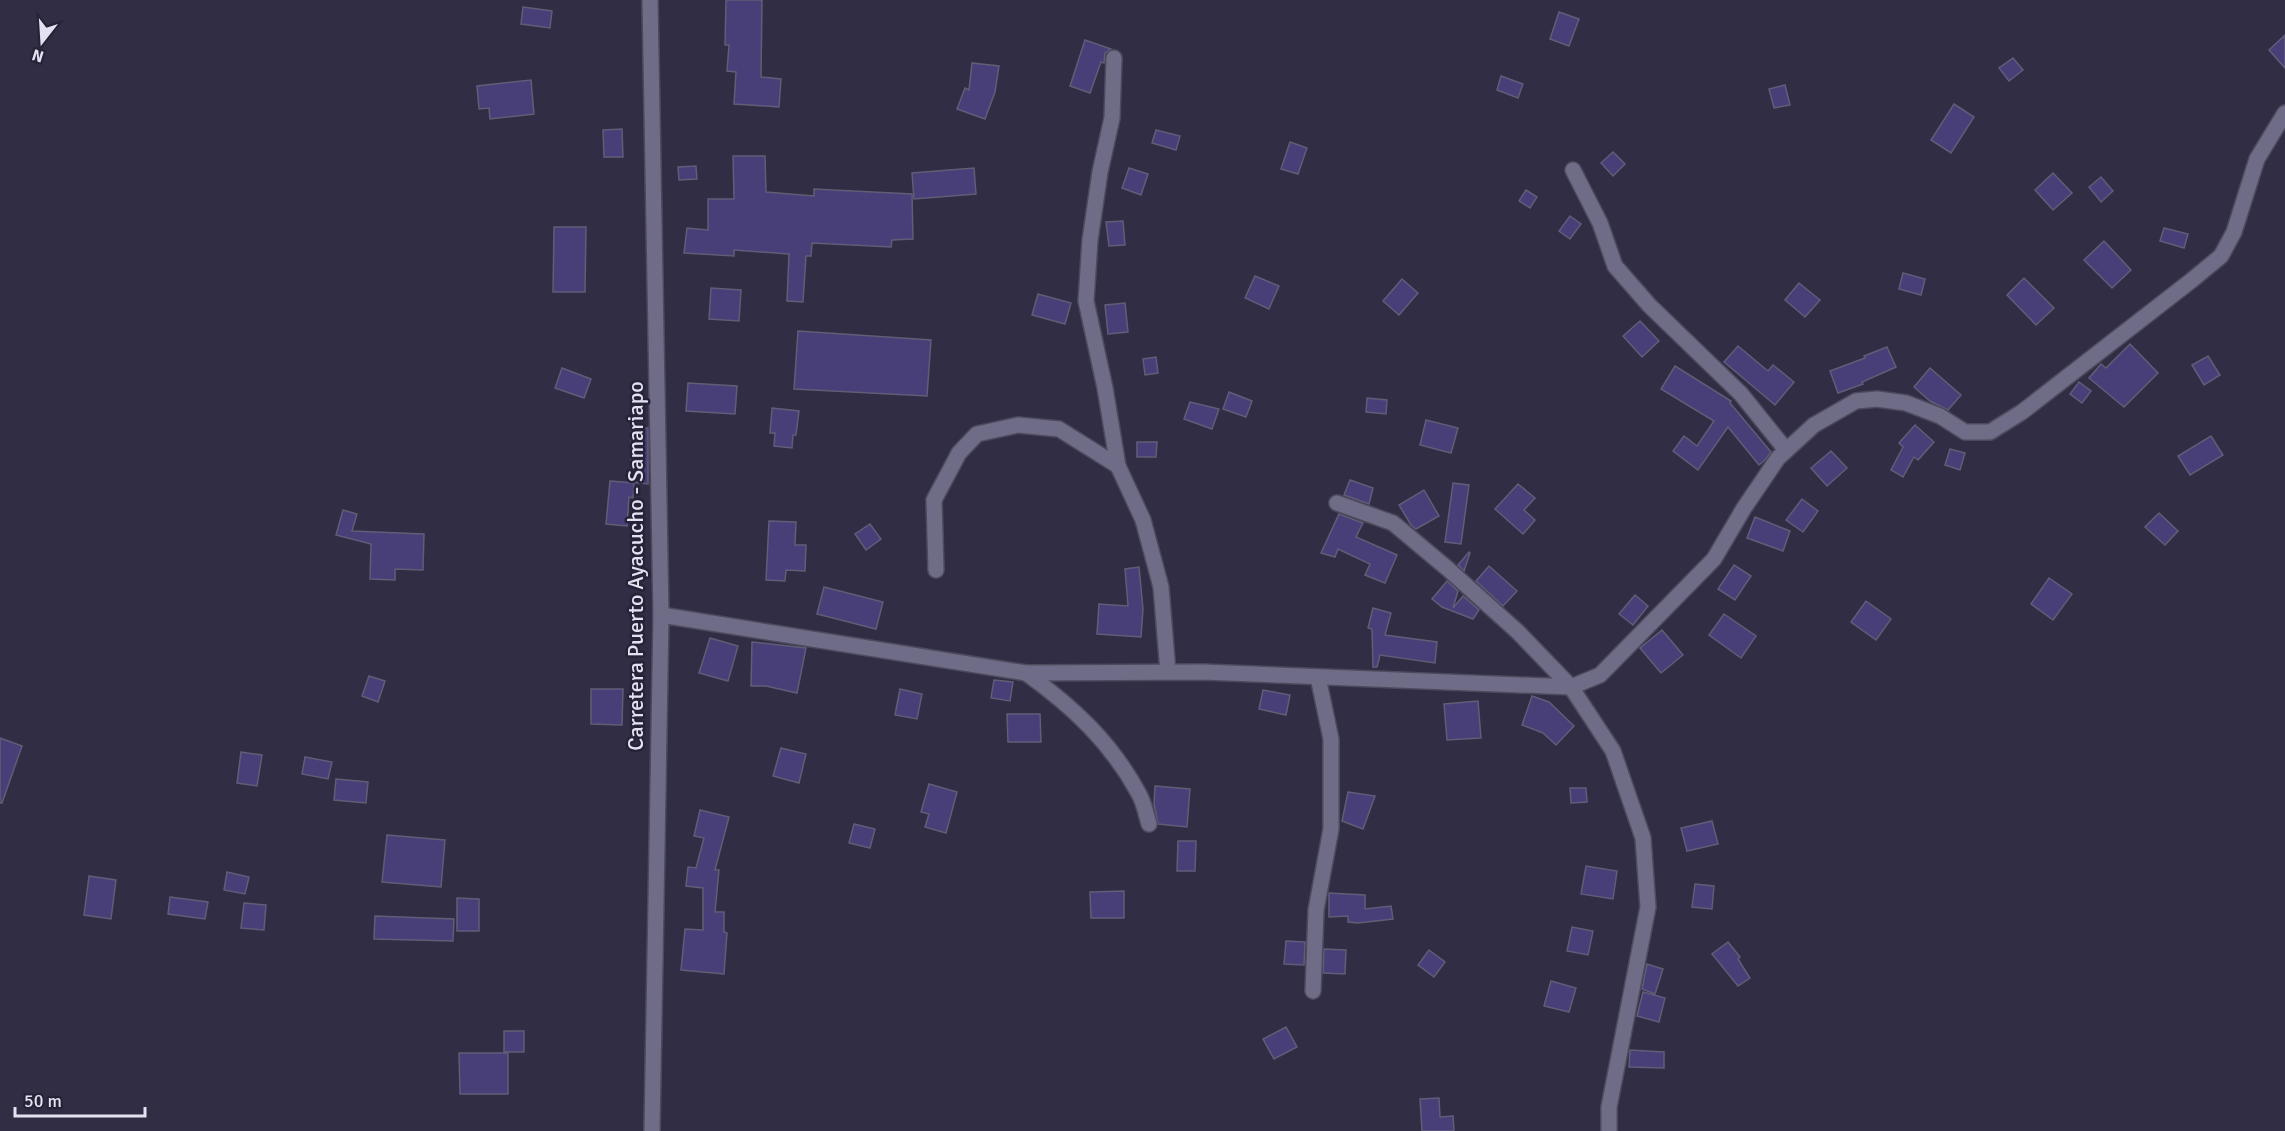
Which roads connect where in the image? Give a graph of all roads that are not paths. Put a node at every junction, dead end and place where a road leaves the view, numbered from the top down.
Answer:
1 (650, 0) edge
2 (1114, 58) dead end
3 (2285, 113) edge
4 (1573, 170) dead end
5 (1786, 450) junction
6 (1118, 466) junction
7 (1336, 503) dead end
8 (936, 570) dead end
9 (661, 615) junction
10 (1168, 672) junction
11 (1026, 673) junction
12 (1318, 677) junction
13 (1570, 687) junction
14 (1149, 824) dead end
15 (1313, 991) dead end
16 (652, 1131) edge
17 (1609, 1131) edge

1 - 9 street, Carretera Puerto Ayacucho - Samariapo
2 - 6 street
3 - 5 street
4 - 5 street
5 - 13 street
6 - 8 street
6 - 10 street
7 - 13 street
9 - 11 street
9 - 16 street, Carretera Puerto Ayacucho - Samariapo
10 - 11 street
10 - 12 street
11 - 14 street
12 - 13 street
12 - 15 street
13 - 17 street

